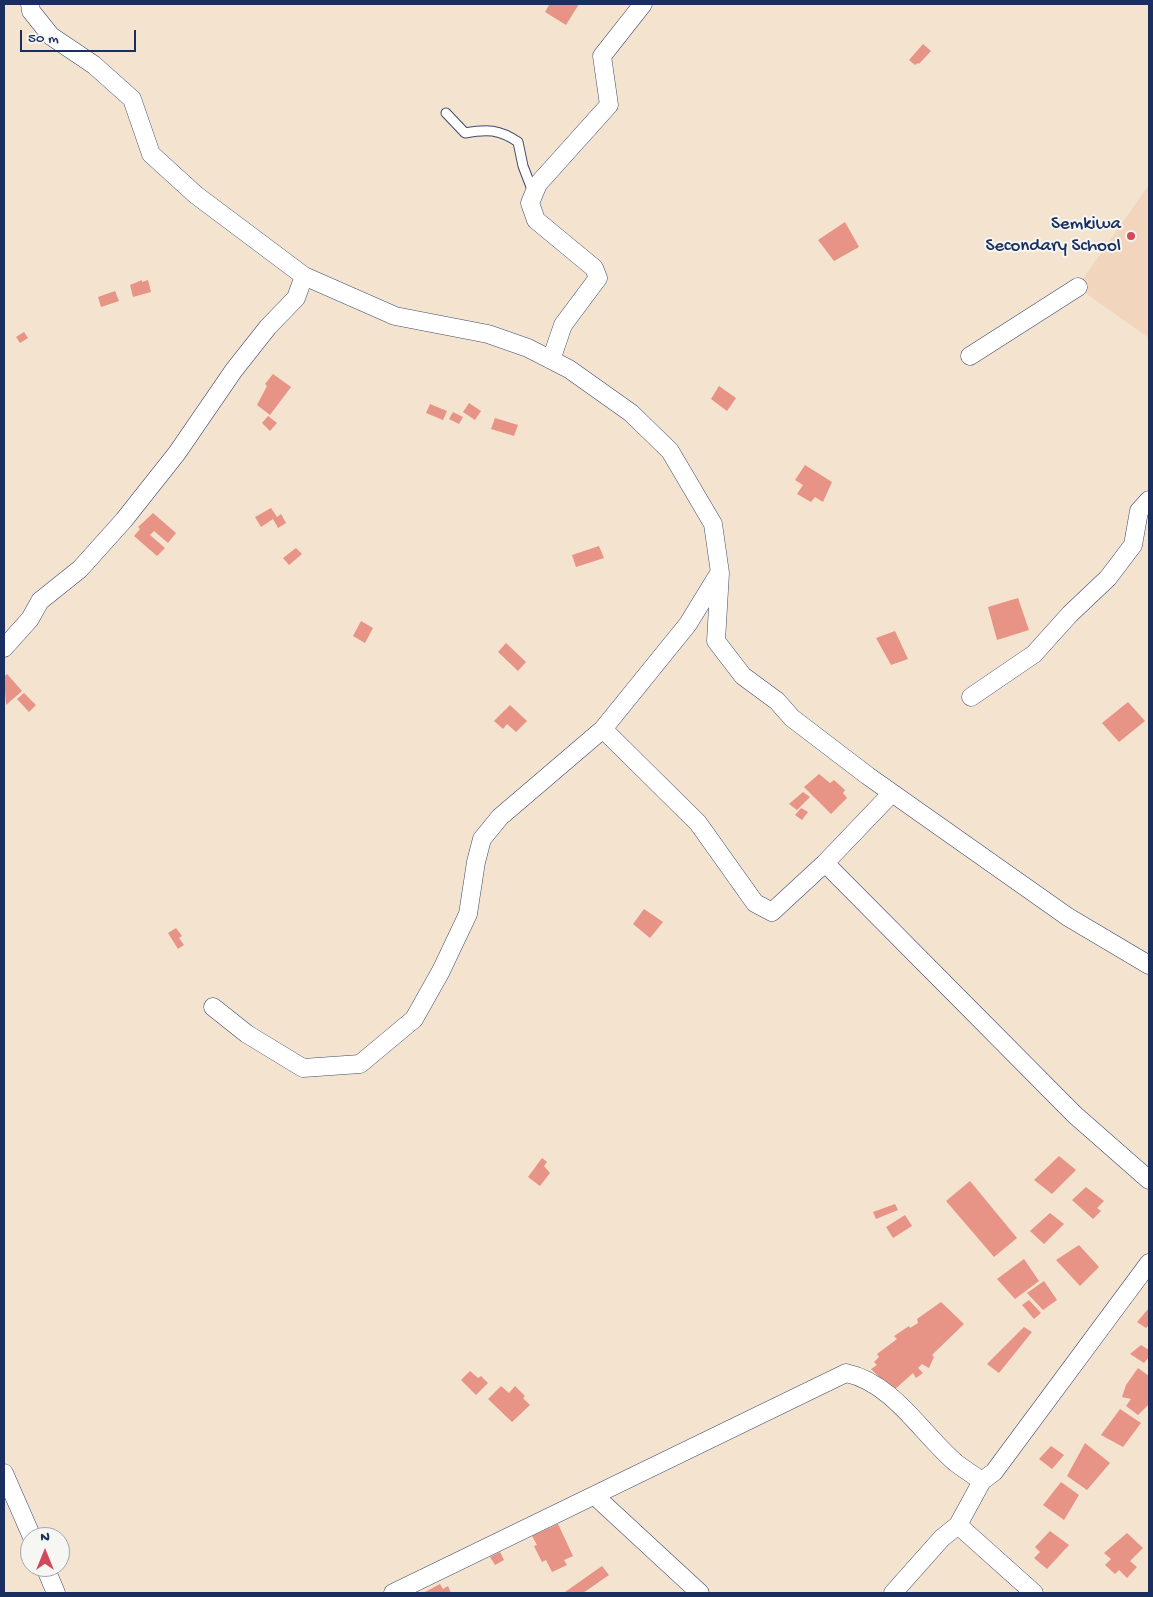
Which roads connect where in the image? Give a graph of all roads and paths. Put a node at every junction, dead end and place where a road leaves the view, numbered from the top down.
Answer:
1 (30, 4) edge
2 (643, 4) edge
3 (446, 113) dead end
4 (534, 195) junction
5 (304, 276) junction
6 (1078, 287) dead end
7 (970, 356) dead end
8 (551, 360) junction
9 (1149, 500) edge
10 (720, 572) junction
11 (4, 648) edge
12 (971, 696) dead end
13 (603, 729) junction
14 (892, 793) junction
15 (825, 863) junction
16 (1149, 965) edge
17 (213, 1007) dead end
18 (1149, 1180) edge
19 (1149, 1263) edge
20 (4, 1474) edge
21 (982, 1481) junction
22 (595, 1496) junction
23 (958, 1525) junction
24 (28, 1527) edge
25 (49, 1577) edge
26 (56, 1593) edge
27 (393, 1593) edge
28 (700, 1593) edge
29 (893, 1593) edge
30 (1034, 1593) edge

1 - 5 street
2 - 4 street
3 - 4 lane
4 - 8 street
5 - 8 street
5 - 11 street
6 - 7 street
8 - 10 street
9 - 12 street
10 - 13 street
10 - 14 street
13 - 15 street
13 - 17 street
14 - 15 street
14 - 16 street
15 - 18 street
19 - 21 street
20 - 24 street
21 - 22 street
21 - 23 street
22 - 27 street
22 - 28 street
23 - 29 street
23 - 30 street
25 - 26 street

